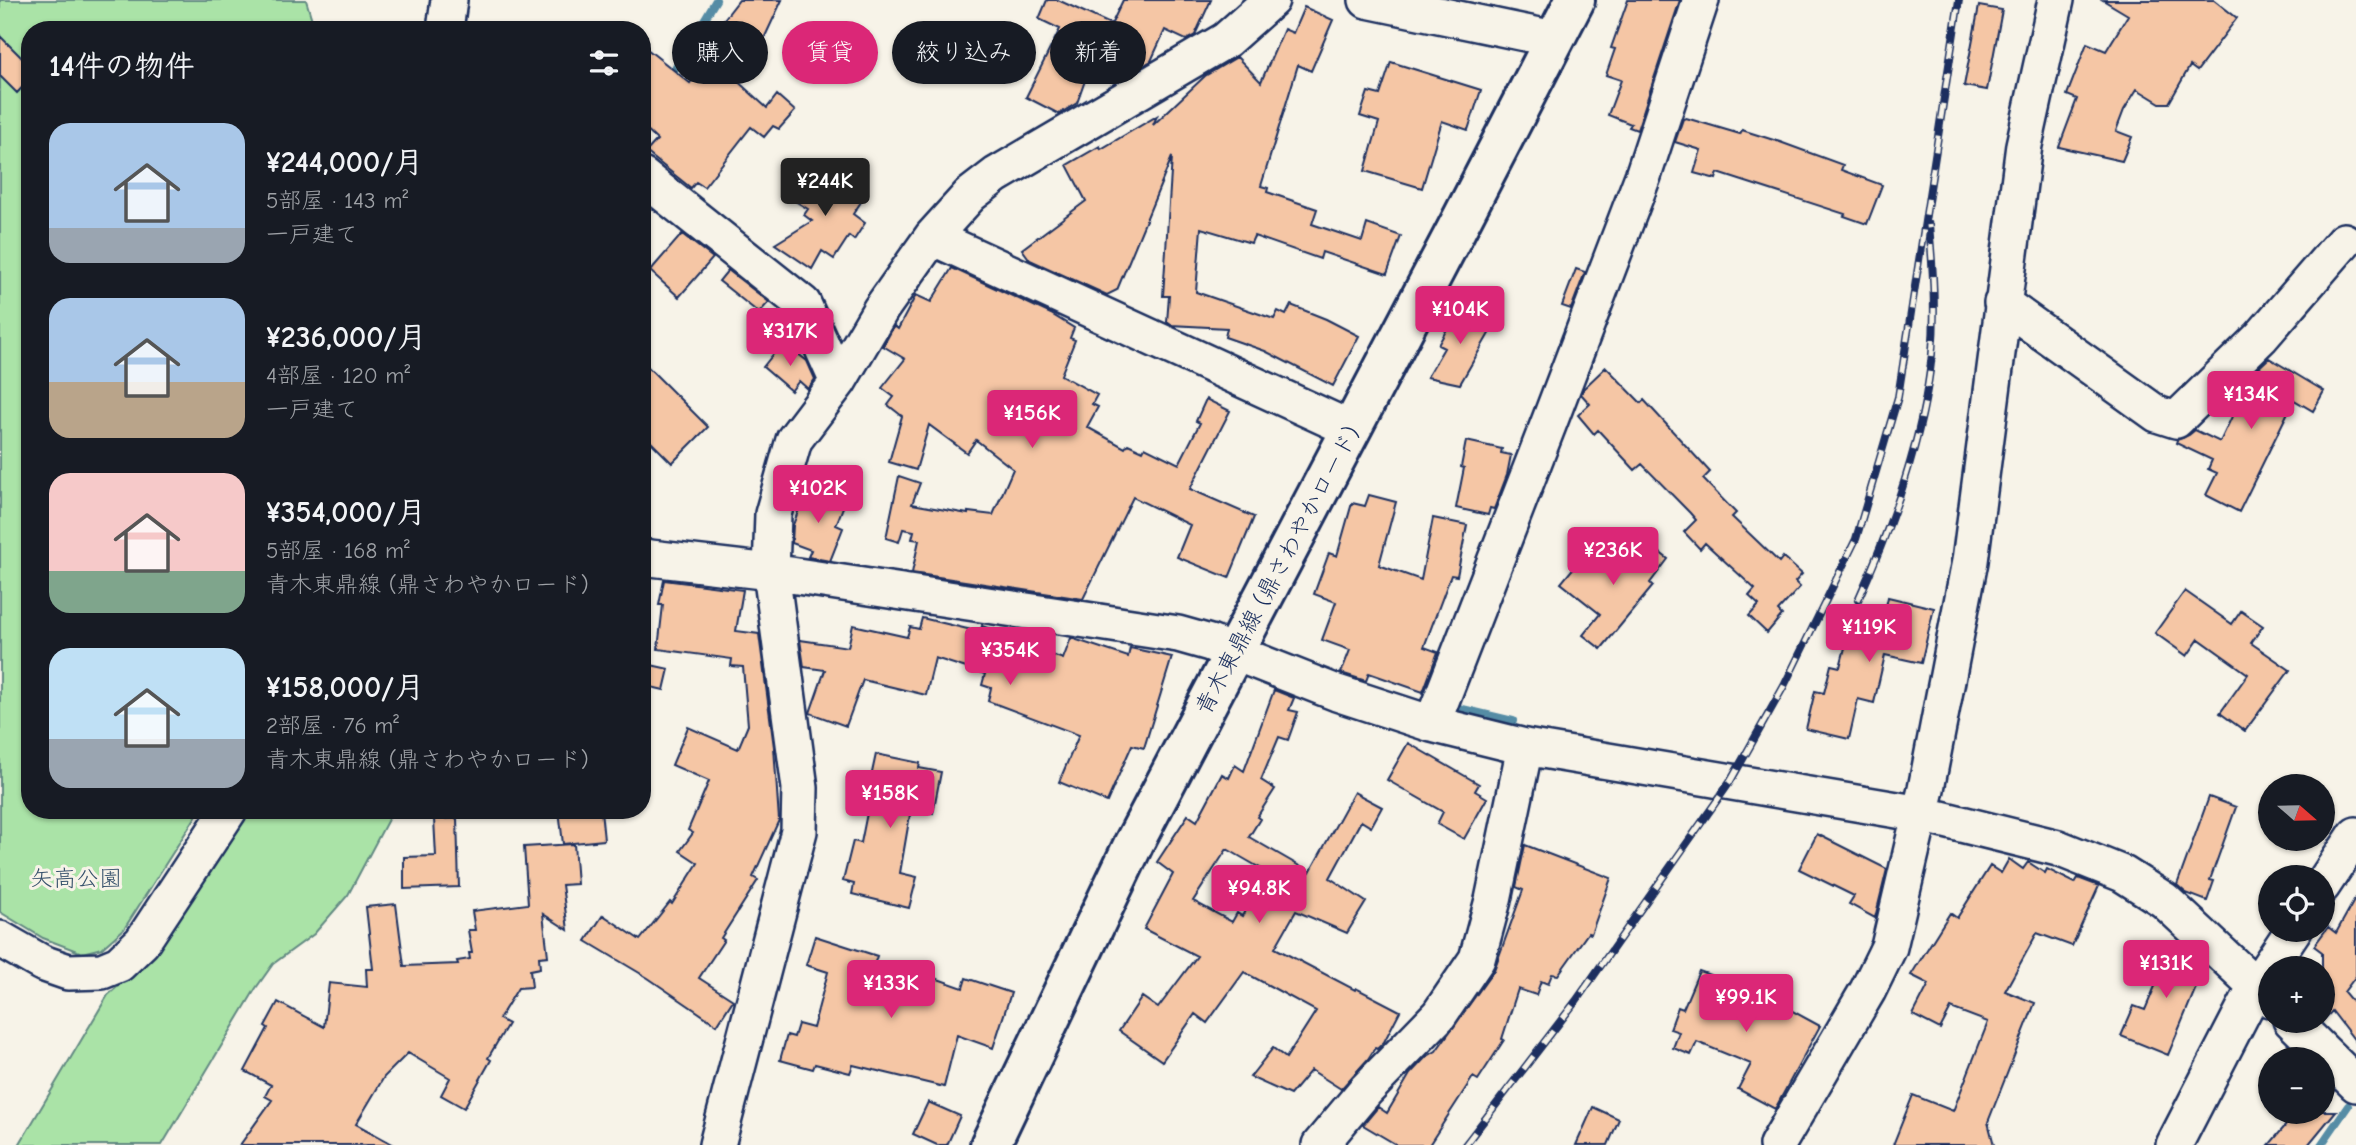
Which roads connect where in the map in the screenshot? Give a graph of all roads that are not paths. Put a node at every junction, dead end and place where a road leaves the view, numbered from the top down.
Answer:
1 (1271, 0) edge
2 (1367, 0) edge
3 (1575, 0) edge
4 (1701, 0) edge
5 (2054, 7) edge
6 (1554, 39) junction
7 (651, 183) edge
8 (932, 237) junction
9 (2352, 240) edge
10 (2002, 303) junction
11 (838, 382) junction
12 (1351, 429) junction
13 (651, 558) edge
14 (771, 572) junction
15 (1233, 653) junction
16 (1432, 724) junction
17 (1524, 747) junction
18 (1920, 814) junction
19 (223, 819) edge
20 (2356, 835) edge
21 (2335, 866) edge
22 (0, 939) edge
23 (2258, 988) edge
24 (2258, 1002) edge
25 (2304, 1033) edge
26 (2356, 1084) edge
27 (717, 1145) edge
28 (990, 1145) edge
29 (1320, 1145) edge
30 (1777, 1145) edge
31 (2174, 1145) edge

1 - 8 street
2 - 6 street
3 - 6 main road, 青木東鼎線 (鼎さわやかロード)
4 - 16 street
5 - 10 street
6 - 12 main road, 青木東鼎線 (鼎さわやかロード)
7 - 11 street
8 - 11 street
8 - 12 street
9 - 10 street
10 - 18 street
11 - 14 street
12 - 15 main road, 青木東鼎線 (鼎さわやかロード)
13 - 14 street
14 - 15 street
14 - 27 street
15 - 16 street
15 - 28 main road, 青木東鼎線 (鼎さわやかロード)
16 - 17 street
17 - 18 street
17 - 29 street
18 - 23 street
18 - 30 street
19 - 22 street
20 - 21 street
24 - 31 street
25 - 26 street

